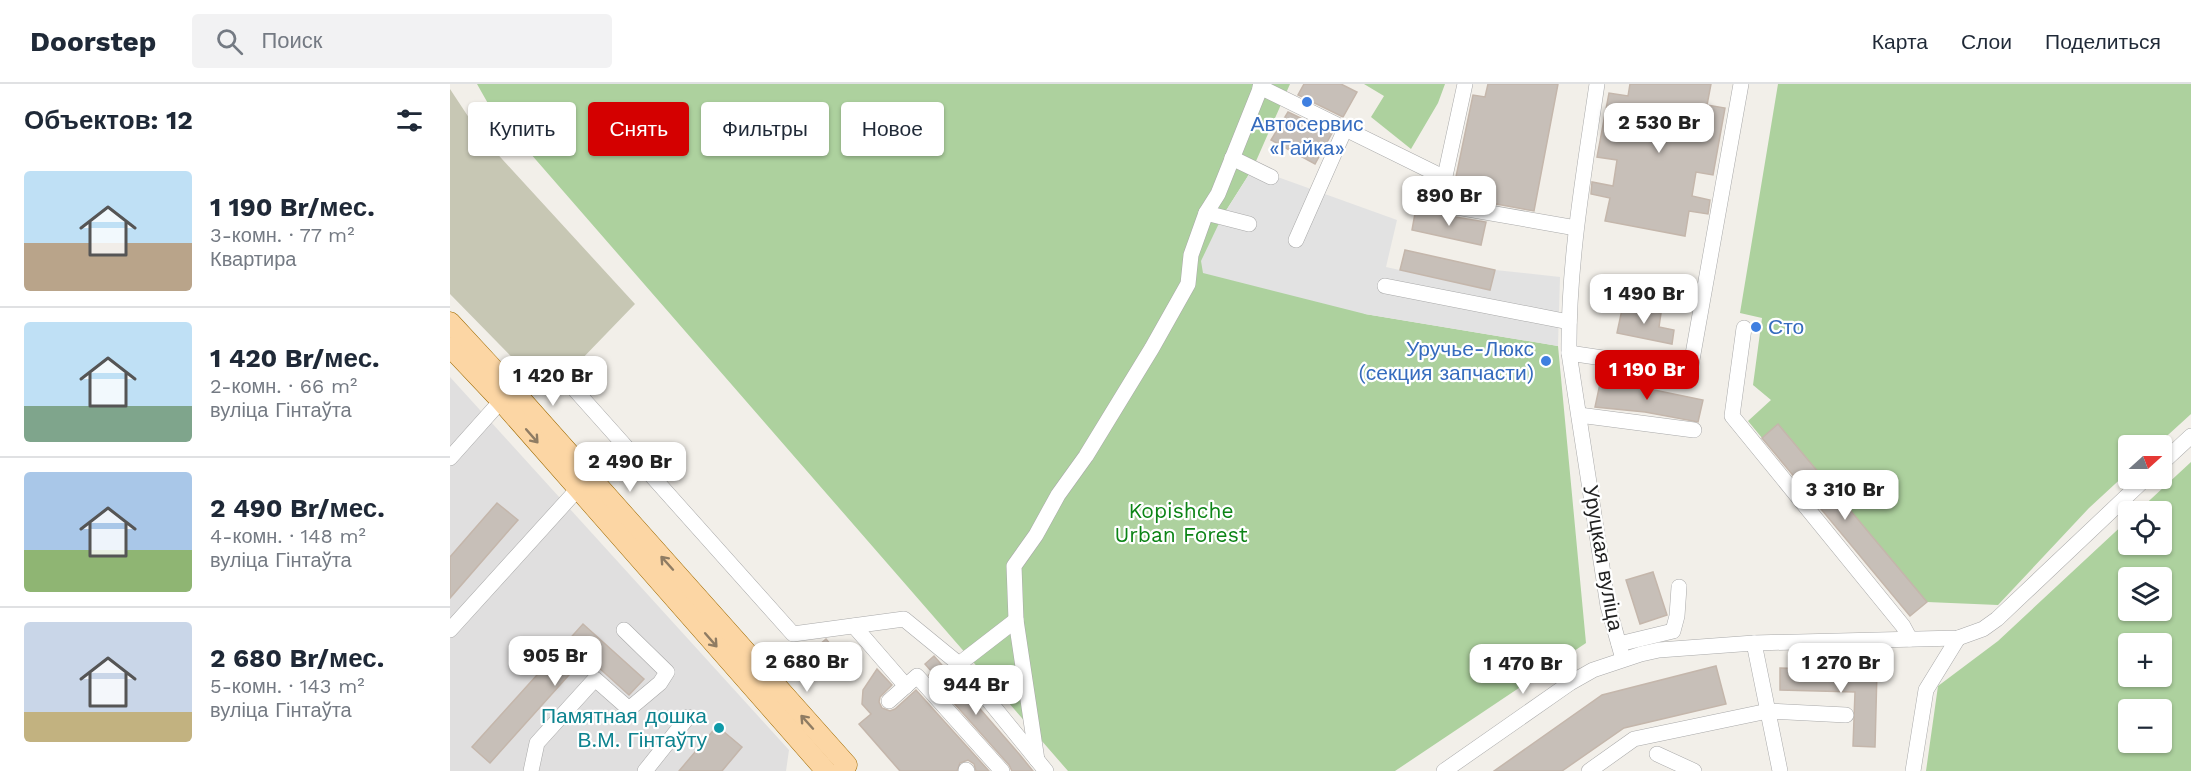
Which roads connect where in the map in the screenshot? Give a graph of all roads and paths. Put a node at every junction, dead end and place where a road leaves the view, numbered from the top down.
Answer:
1 (1465, 84) edge
2 (1597, 84) edge
3 (1741, 84) edge
4 (1261, 86) edge
5 (1345, 129) junction
6 (1232, 158) junction
7 (1271, 177) dead end
8 (1445, 178) junction
9 (1206, 213) junction
10 (1249, 224) dead end
11 (1576, 228) junction
12 (1296, 240) dead end
13 (1385, 286) dead end
14 (450, 322) edge
15 (1569, 322) junction
16 (1744, 328) dead end
17 (450, 347) edge
18 (1569, 353) junction
19 (568, 382) dead end
20 (507, 395) junction
21 (1579, 415) junction
22 (1694, 430) dead end
23 (2191, 436) edge
24 (2172, 454) edge
25 (450, 458) edge
26 (584, 482) junction
27 (2134, 489) edge
28 (1678, 587) dead end
29 (1016, 620) junction
30 (854, 626) junction
31 (450, 630) edge
32 (624, 630) dead end
33 (1958, 638) junction
34 (1910, 639) junction
35 (1754, 643) junction
36 (1619, 644) junction
37 (1623, 659) junction
38 (959, 664) junction
39 (906, 686) junction
40 (889, 701) dead end
41 (1768, 711) junction
42 (1846, 715) dead end
43 (688, 717) dead end
44 (1657, 754) dead end
45 (1042, 765) edge
46 (846, 769) edge
47 (531, 771) edge
48 (645, 771) edge
49 (826, 771) edge
50 (1002, 771) edge
51 (1444, 771) edge
52 (1589, 771) edge
53 (1694, 771) edge
54 (1780, 771) edge
55 (1912, 771) edge

1 - 8 street
2 - 11 street, Уруцкая вуліца
3 - 18 street
4 - 5 street
4 - 6 street
5 - 8 street
5 - 12 street
6 - 7 street
6 - 9 street
8 - 11 street
9 - 10 street
9 - 29 street
11 - 15 street, Уруцкая вуліца
13 - 15 street
14 - 20 main road
15 - 18 street, Уруцкая вуліца
16 - 34 street
17 - 20 main road
18 - 21 street, Уруцкая вуліца
19 - 30 street
20 - 25 street
20 - 26 main road
21 - 22 street
21 - 36 street, Уруцкая вуліца
23 - 24 street
26 - 31 street
46 -> 26 main road
26 -> 49 main road
27 - 33 street
28 - 36 street
29 - 38 street
29 - 45 street
30 - 38 street
30 - 39 street
32 - 47 street
33 - 34 street
33 - 55 street
34 - 35 street
35 - 37 street
35 - 41 street
36 - 37 street, Уруцкая вуліца
37 - 51 street, Уруцкая вуліца
38 - 45 street
39 - 40 street
39 - 50 street
41 - 42 street
41 - 52 street
41 - 54 street
43 - 48 street
44 - 53 street

